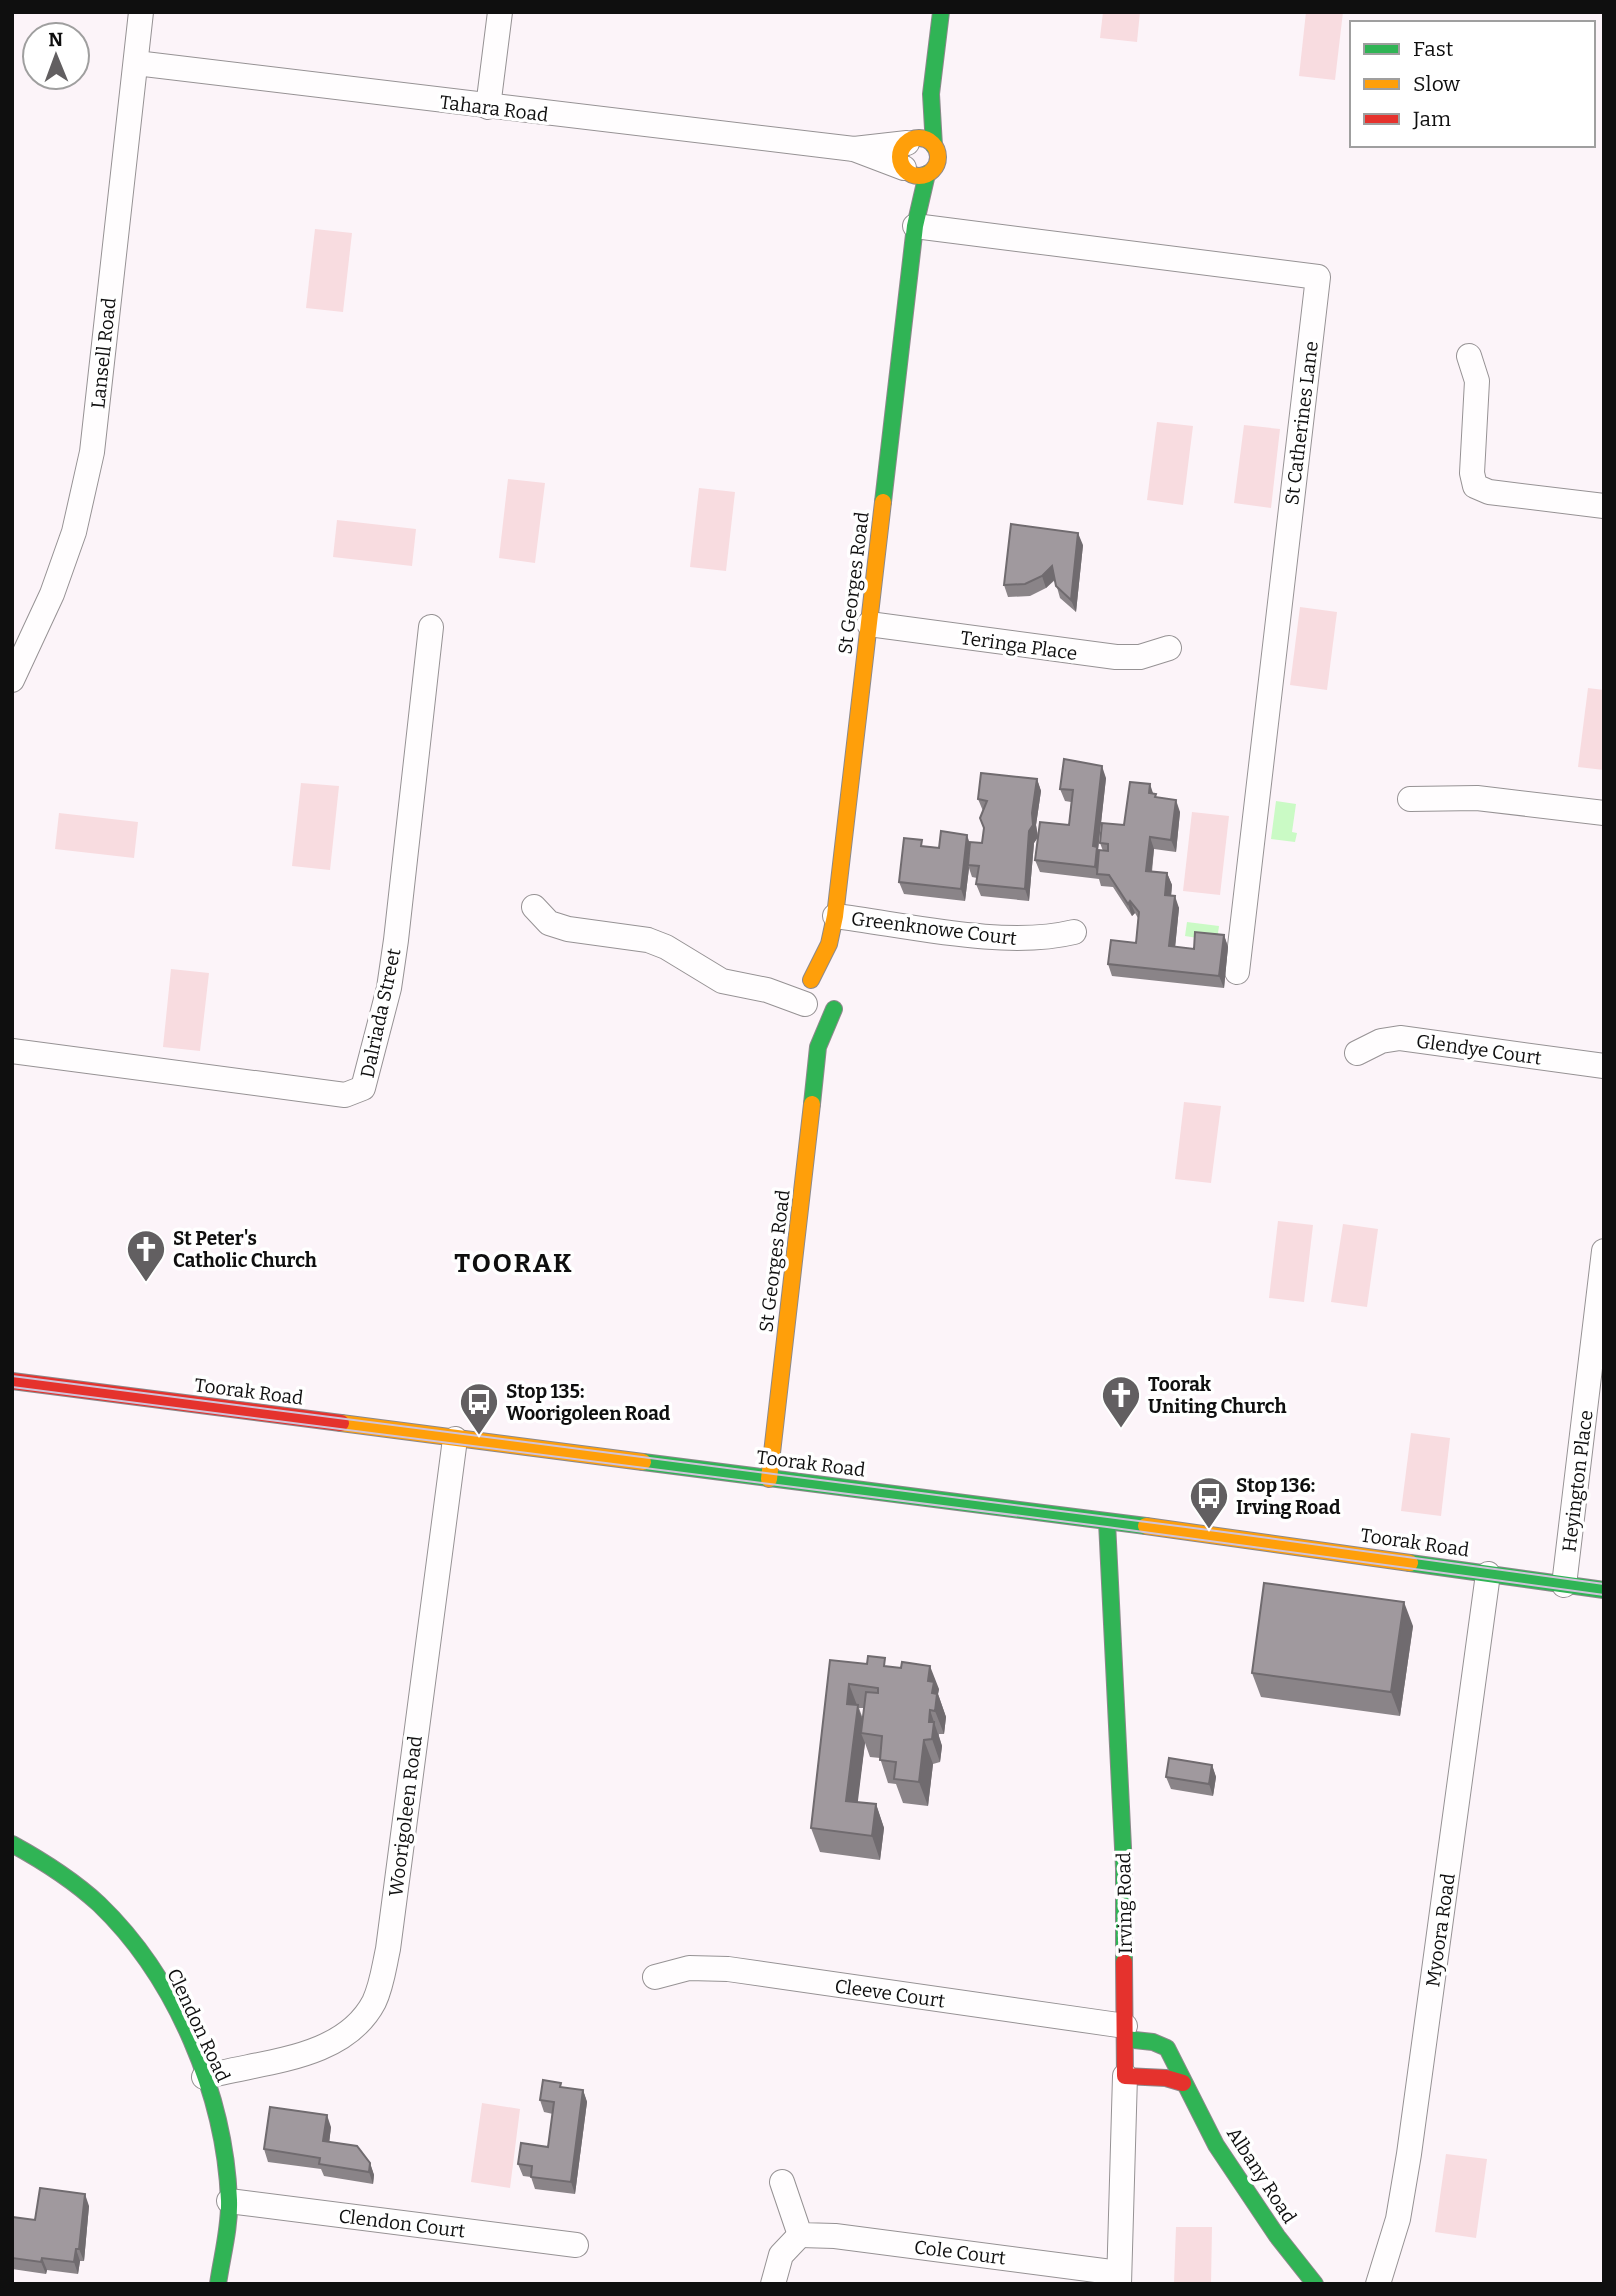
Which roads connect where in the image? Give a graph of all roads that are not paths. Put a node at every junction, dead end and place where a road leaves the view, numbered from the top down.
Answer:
1 (141, 12) edge
2 (500, 12) edge
3 (941, 12) edge
4 (136, 63) junction
5 (931, 94) junction
6 (488, 107) junction
7 (908, 142) junction
8 (934, 146) junction
9 (854, 149) junction
10 (912, 171) junction
11 (915, 226) junction
12 (1469, 356) dead end
13 (1604, 506) edge
14 (869, 624) junction
15 (431, 626) dead end
16 (1169, 648) dead end
17 (13, 676) edge
18 (1410, 799) dead end
19 (1604, 813) edge
20 (534, 907) dead end
21 (835, 916) junction
22 (1074, 932) dead end
23 (829, 944) junction
24 (1237, 972) dead end
25 (820, 989) junction
26 (834, 1010) junction
27 (818, 1047) junction
28 (12, 1051) edge
29 (1357, 1053) dead end
30 (1604, 1066) edge
31 (1604, 1251) edge
32 (12, 1381) edge
33 (456, 1438) junction
34 (769, 1479) junction
35 (1107, 1522) junction
36 (1488, 1574) junction
37 (1564, 1585) junction
38 (1604, 1590) edge
39 (12, 1844) edge
40 (655, 1977) dead end
41 (1125, 2033) junction
42 (1125, 2076) junction
43 (204, 2077) junction
44 (1182, 2084) junction
45 (782, 2182) dead end
46 (229, 2201) junction
47 (800, 2235) junction
48 (576, 2245) dead end
49 (1119, 2278) edge
50 (218, 2284) edge
51 (773, 2284) edge
52 (1315, 2284) edge
53 (1378, 2284) edge

1 - 4 street, Lansell Road
2 - 6 street
3 - 5 street
4 - 6 street, Tahara Road
4 - 17 street, Lansell Road
5 - 7 street
5 - 8 street
6 - 9 street, Tahara Road
7 - 8 street
7 - 9 street, Tahara Road
7 - 10 street
8 - 10 street
9 - 10 street, Tahara Road
10 - 11 street, St Georges Road
11 - 14 street, St Georges Road
11 - 24 street, St Catherines Lane
12 - 13 street
14 - 16 street, Teringa Place
14 - 21 street, St Georges Road
15 - 28 street, Dalriada Street
18 - 19 street
20 - 25 street
21 - 22 street, Greenknowe Court
21 - 23 street, St Georges Road
23 - 25 street, St Georges Road
23 - 25 street, St Georges Road
25 - 26 street, St Georges Road
25 - 26 street
25 - 27 street, St Georges Road
26 - 27 street, St Georges Road
27 - 34 street, St Georges Road
29 - 30 street, Glendye Court
31 - 37 street, Heyington Place
32 - 33 street, Toorak Road
33 - 34 street, Toorak Road
33 - 43 street, Woorigoleen Road
34 - 35 street, Toorak Road
35 - 36 street, Toorak Road
35 - 41 street, Irving Road
36 - 37 street, Toorak Road
36 - 53 street, Myoora Road
37 - 38 street, Toorak Road
39 - 43 street, Clendon Road
40 - 41 street, Cleeve Court
41 - 42 street, Irving Road
41 - 44 street, Albany Road
42 - 44 street
42 - 49 street, Irving Road
43 - 46 street, Clendon Road
44 - 52 street, Albany Road
45 - 47 street
46 - 48 street, Clendon Court
46 - 50 street, Clendon Road
47 - 49 street, Cole Court
47 - 51 street

